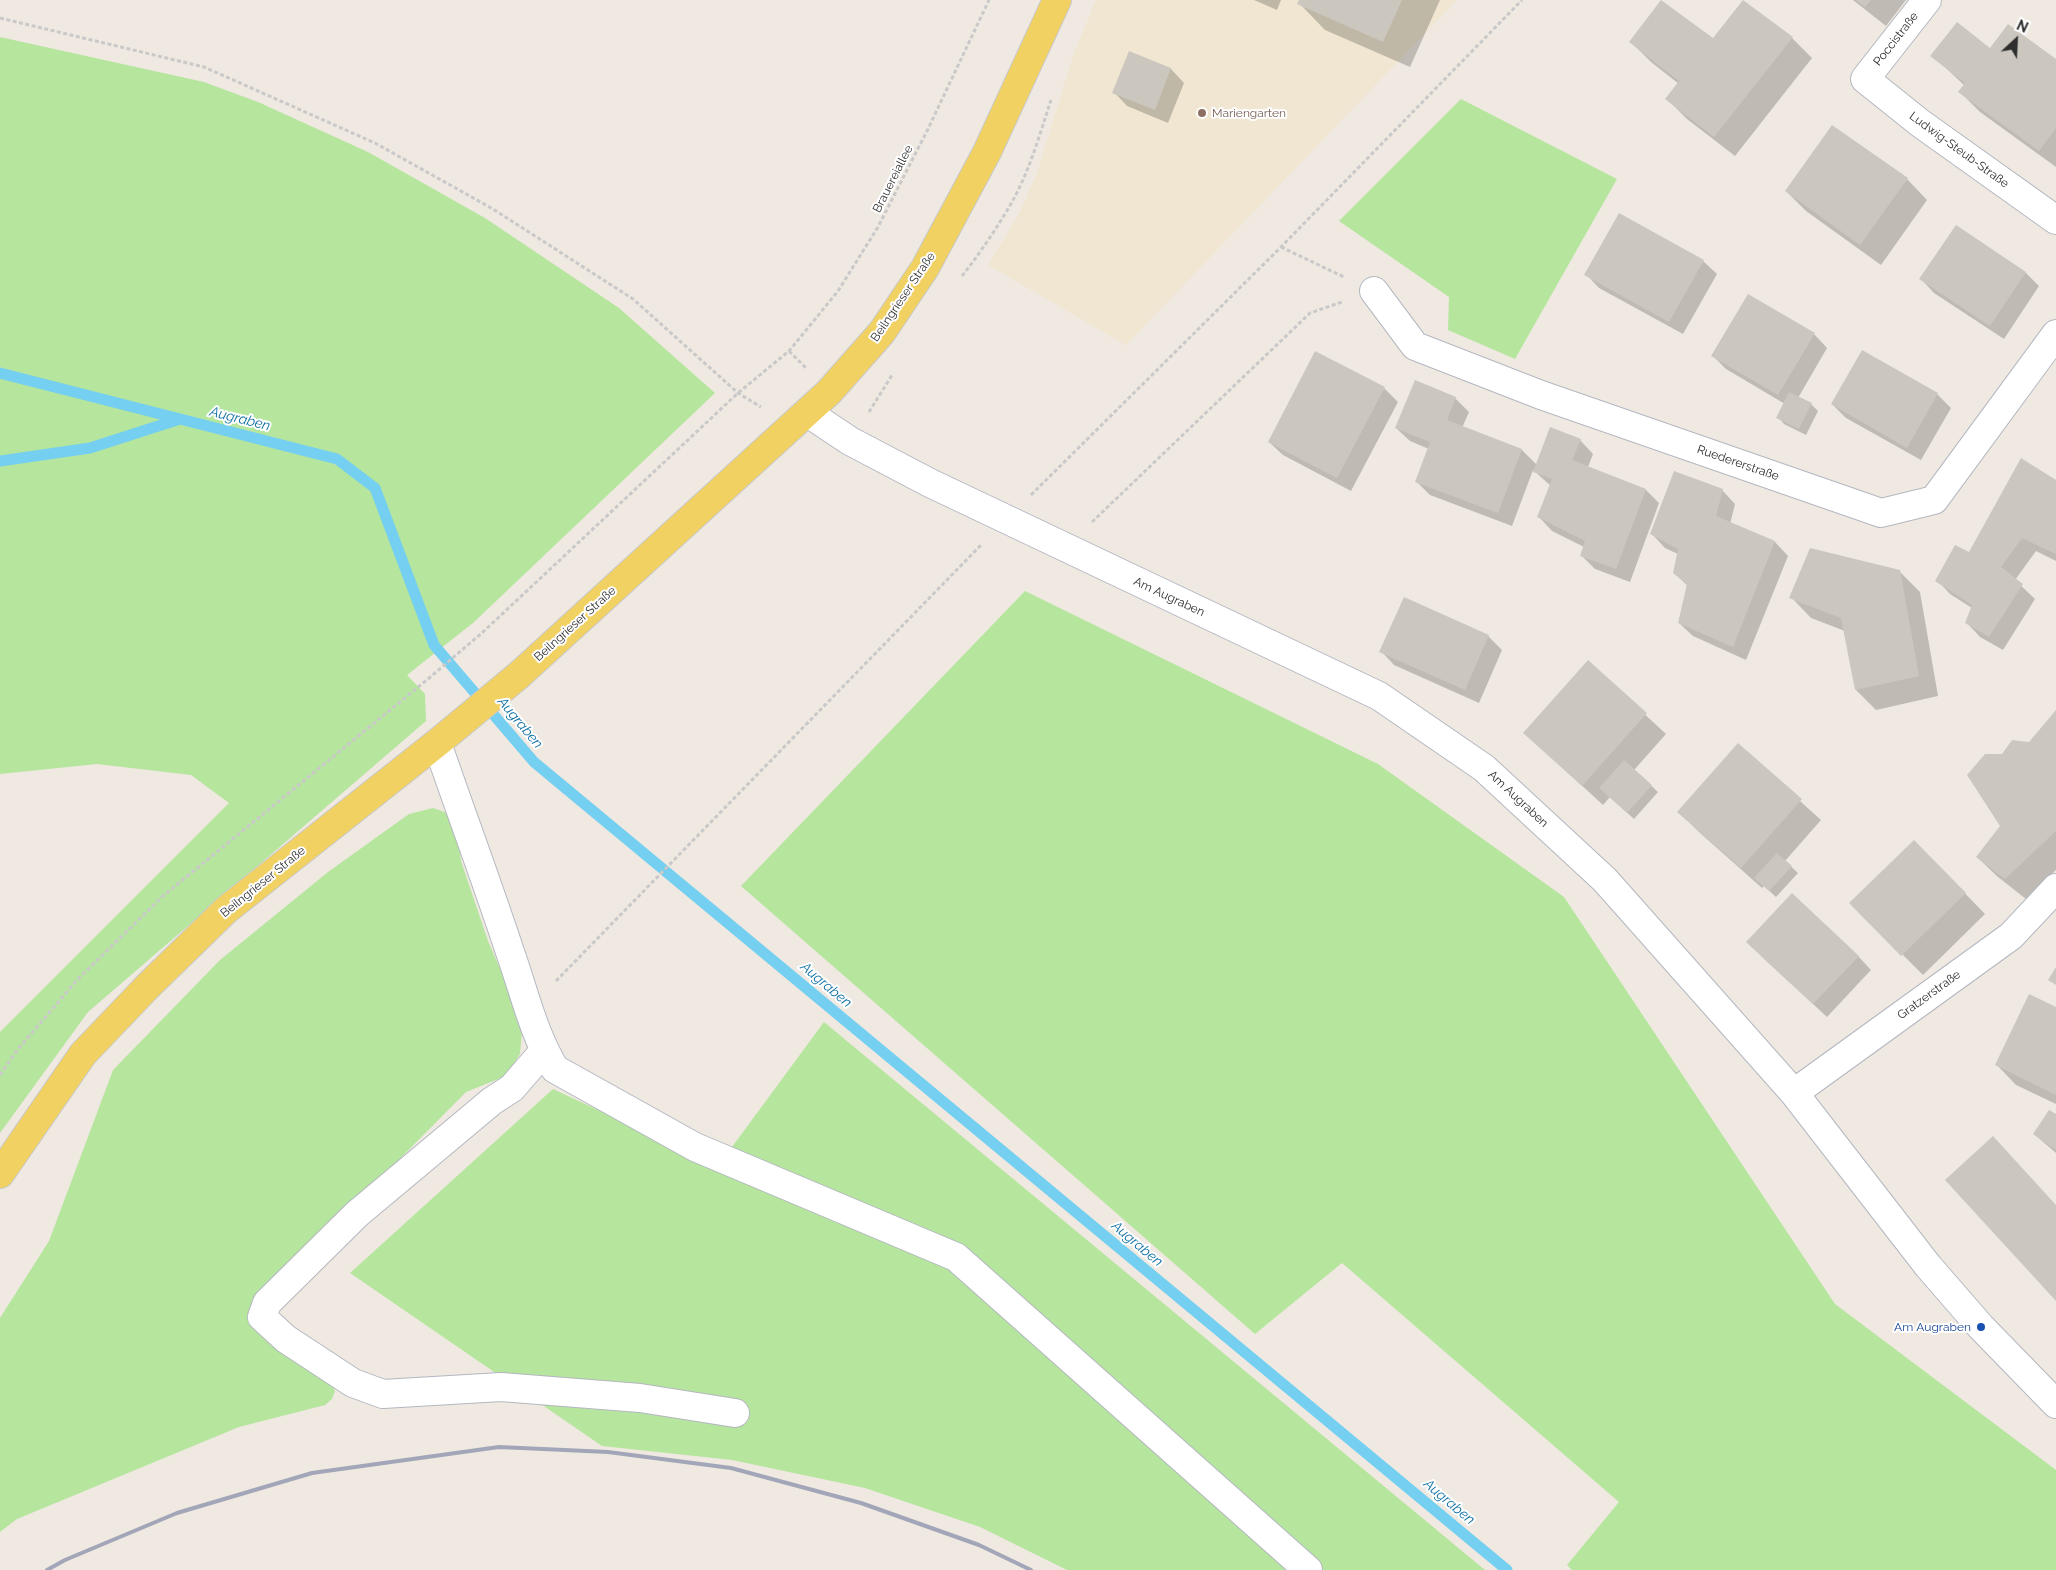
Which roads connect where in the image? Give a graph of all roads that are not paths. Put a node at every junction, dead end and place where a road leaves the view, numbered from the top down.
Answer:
1 (1057, 0) edge
2 (1927, 0) edge
3 (1865, 79) joint
4 (2056, 220) edge
5 (1374, 291) road end
6 (2056, 334) edge
7 (808, 413) junction
8 (446, 736) junction
9 (2056, 888) edge
10 (544, 1051) junction
11 (1794, 1093) junction
12 (0, 1174) edge
13 (2056, 1404) edge
14 (735, 1413) dead end
15 (1308, 1570) edge

1 - 7 main road, Beilngrieser Straße
2 - 3 street, Poccistraße
3 - 4 street, Ludwig-Steub-Straße
5 - 6 street, Ruedererstraße
7 - 8 main road, Beilngrieser Straße
7 - 11 street, Am Augraben
8 - 10 street
8 - 12 main road, Beilngrieser Straße
9 - 11 street, Gratzerstraße
10 - 14 street
10 - 15 street
11 - 13 street, Am Augraben

